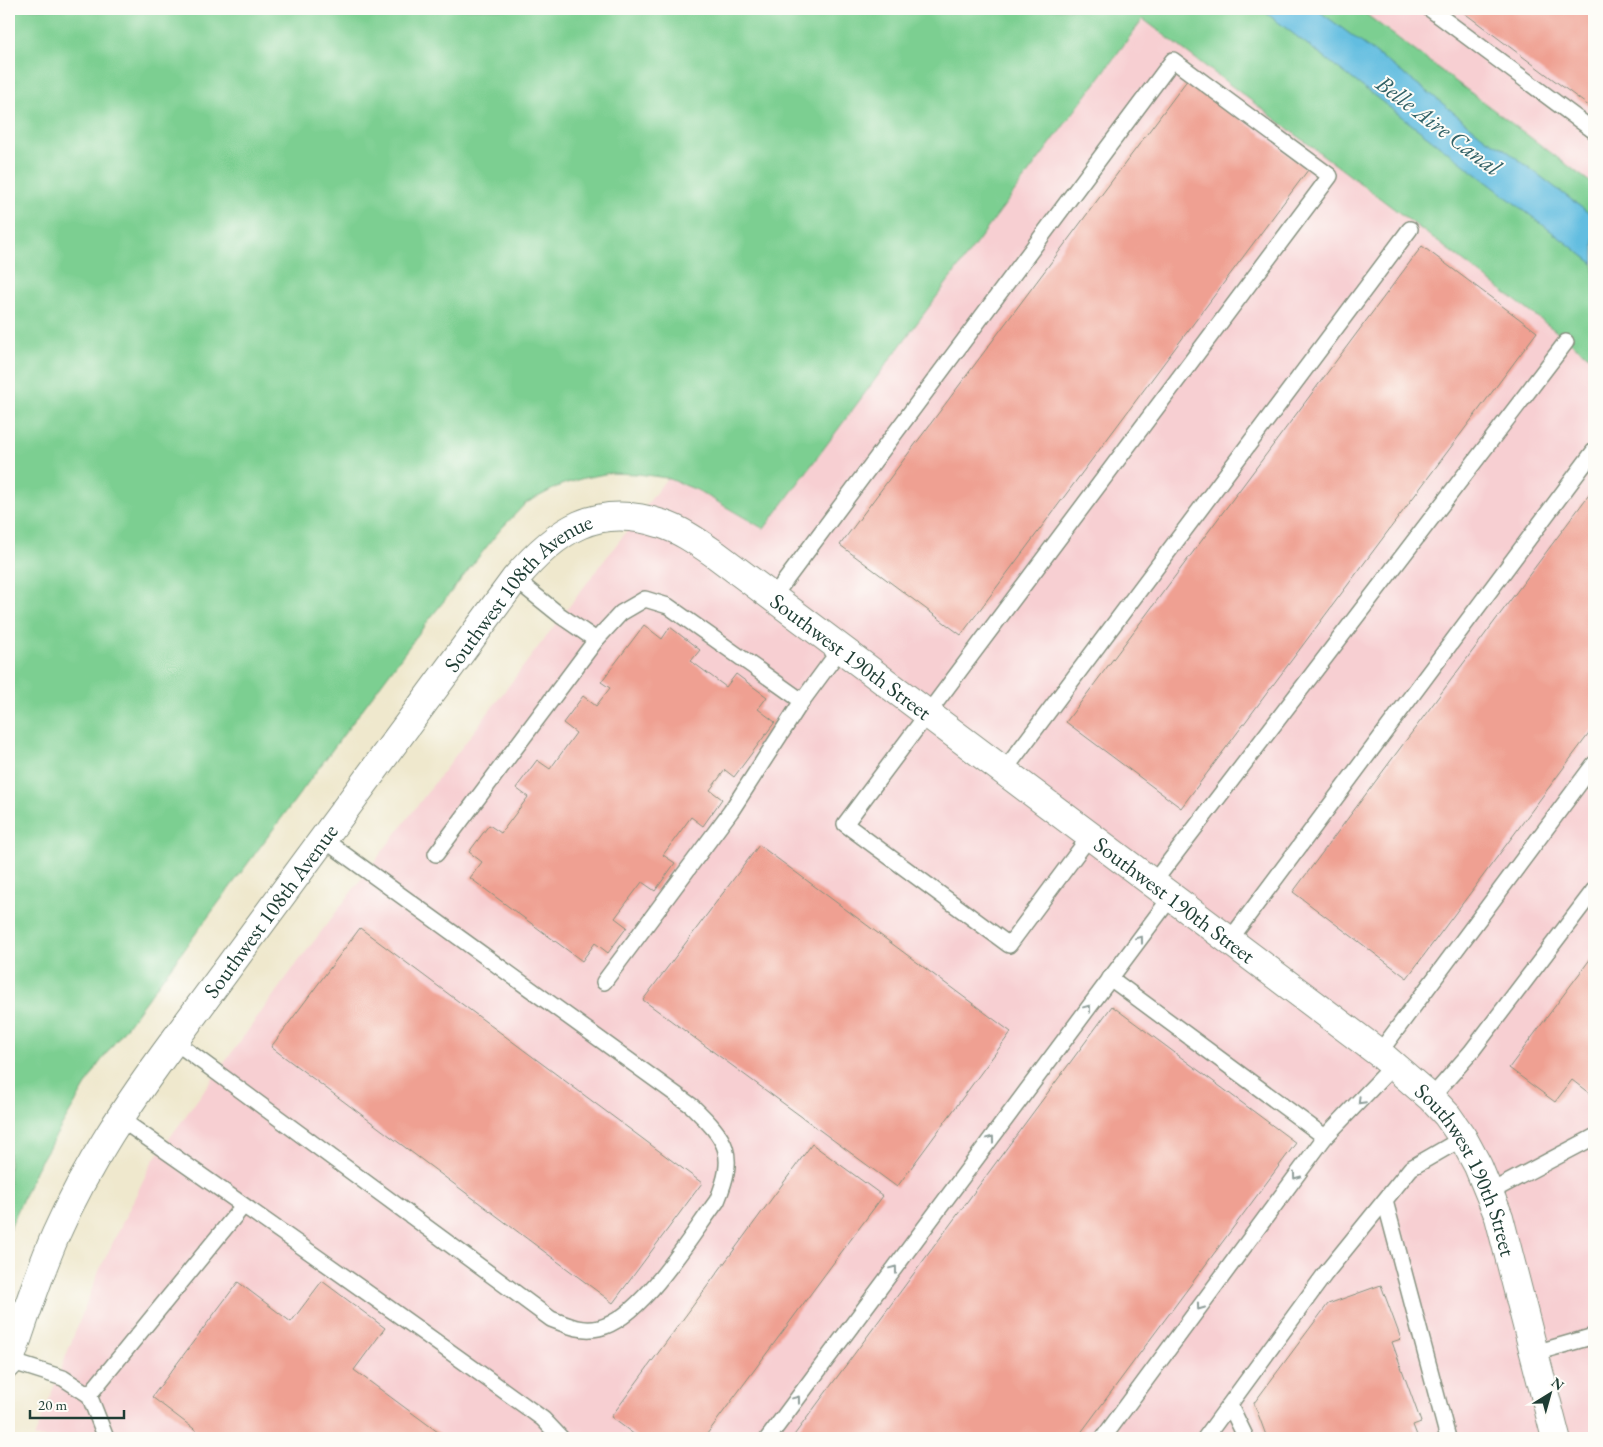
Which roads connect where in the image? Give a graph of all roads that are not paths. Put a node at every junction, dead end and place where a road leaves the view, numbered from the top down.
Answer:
1 (1430, 9) edge
2 (1594, 131) edge
3 (1410, 229) dead end
4 (1566, 342) dead end
5 (1594, 451) edge
6 (608, 518) joint
7 (516, 579) junction
8 (773, 597) junction
9 (596, 640) junction
10 (841, 648) junction
11 (802, 701) junction
12 (927, 712) junction
13 (1594, 764) edge
14 (1004, 771) junction
15 (1090, 836) junction
16 (323, 838) junction
17 (436, 854) dead end
18 (1162, 890) junction
19 (1594, 890) edge
20 (1229, 941) junction
21 (1110, 978) junction
22 (604, 982) dead end
23 (174, 1041) junction
24 (1386, 1059) junction
25 (1431, 1098) junction
26 (119, 1118) junction
27 (1325, 1137) junction
28 (1594, 1137) edge
29 (1463, 1138) junction
30 (1490, 1192) junction
31 (1384, 1201) junction
32 (243, 1206) junction
33 (1594, 1336) edge
34 (1536, 1353) junction
35 (9, 1362) edge
36 (89, 1395) junction
37 (1230, 1405) junction
38 (106, 1438) edge
39 (560, 1438) edge
40 (768, 1438) edge
41 (1103, 1438) edge
42 (1205, 1438) edge
43 (1246, 1438) edge
44 (1448, 1438) edge
45 (1556, 1438) edge

1 - 2 lane
3 - 14 lane
4 - 18 lane
5 - 20 lane
6 - 7 street, Southwest 108th Avenue
6 - 8 street, Southwest 190th Street
7 - 9 lane
7 - 16 street, Southwest 108th Avenue
8 - 10 street, Southwest 190th Street
8 - 12 lane
9 - 11 lane
9 - 17 lane
10 - 11 lane
10 - 12 street, Southwest 190th Street
11 - 22 lane
12 - 14 street, Southwest 190th Street
12 - 15 lane
13 - 24 lane
14 - 15 street, Southwest 190th Street
15 - 18 street, Southwest 190th Street
16 - 23 street, Southwest 108th Avenue
16 - 23 lane
18 - 20 street, Southwest 190th Street
21 -> 18 lane
19 - 25 lane
20 - 24 street, Southwest 190th Street
21 - 27 lane
40 -> 21 lane
23 - 26 street, Southwest 108th Avenue
24 - 25 street, Southwest 190th Street
24 -> 27 lane
25 - 29 street, Southwest 190th Street
26 - 32 lane
26 - 35 street, Southwest 108th Avenue
27 -> 41 lane
28 - 30 lane
29 - 30 street, Southwest 190th Street
29 - 31 lane
30 - 34 street, Southwest 190th Street
31 - 37 lane
31 - 44 lane
32 - 36 lane
32 - 39 lane
33 - 34 lane
34 - 45 street, Southwest 190th Street
35 - 36 lane
36 - 38 lane
37 - 42 lane
37 - 43 lane

